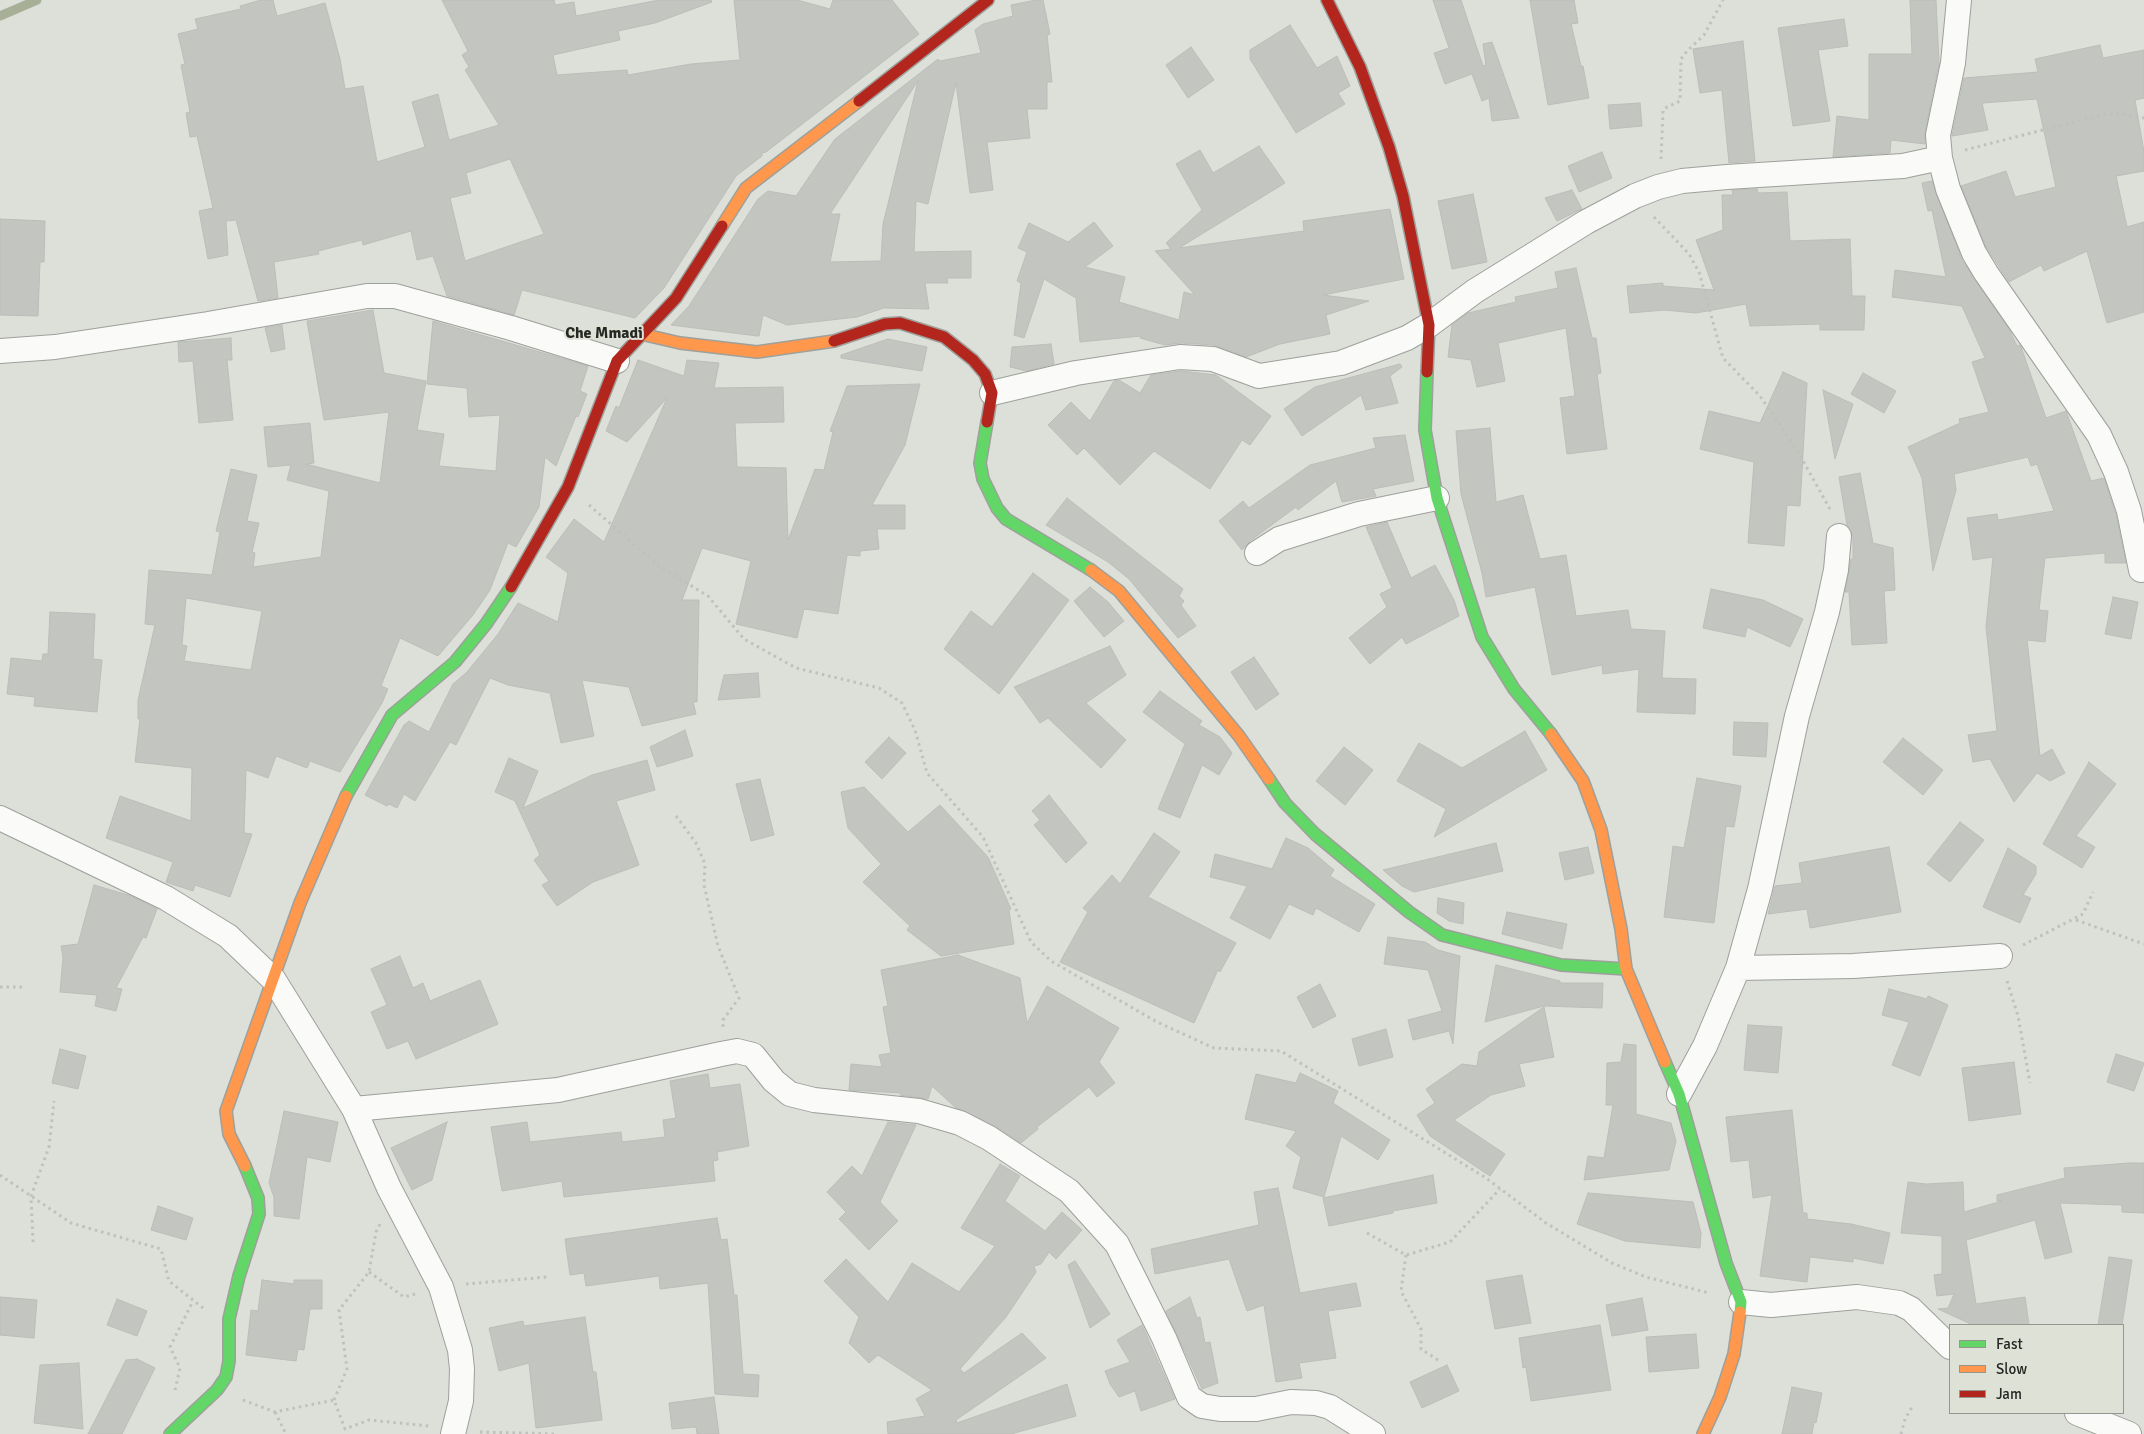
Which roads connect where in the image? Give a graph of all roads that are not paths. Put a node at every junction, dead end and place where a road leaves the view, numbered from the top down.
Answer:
1 (988, 0) edge
2 (1327, 0) edge
3 (1959, 0) edge
4 (1940, 158) junction
5 (1429, 325) junction
6 (641, 334) junction
7 (0, 351) edge
8 (618, 361) junction
9 (992, 393) junction
10 (1437, 498) junction
11 (1839, 536) road end
12 (1257, 553) dead end
13 (2141, 570) dead end
14 (0, 818) edge
15 (2000, 956) road end
16 (1738, 968) junction
17 (1626, 969) junction
18 (274, 980) junction
19 (1679, 1094) junction
20 (354, 1108) junction
21 (1741, 1302) junction
22 (1949, 1346) edge
23 (2079, 1414) edge
24 (454, 1433) edge
25 (170, 1434) edge
26 (1374, 1434) edge
27 (1703, 1434) edge
28 (2129, 1434) edge

1 - 6 street
2 - 5 street
3 - 4 street
4 - 5 street
4 - 13 street
5 - 9 street
5 - 10 street
6 - 8 street
6 - 9 street
7 - 8 street
8 - 18 street
9 - 17 street
10 - 12 street
10 - 17 street
11 - 16 street
14 - 18 street
15 - 16 street
16 - 19 street
17 - 19 street
18 - 20 street
18 - 25 street
19 - 21 street
20 - 24 street
20 - 26 street
21 - 22 street
21 - 27 street
23 - 28 street

